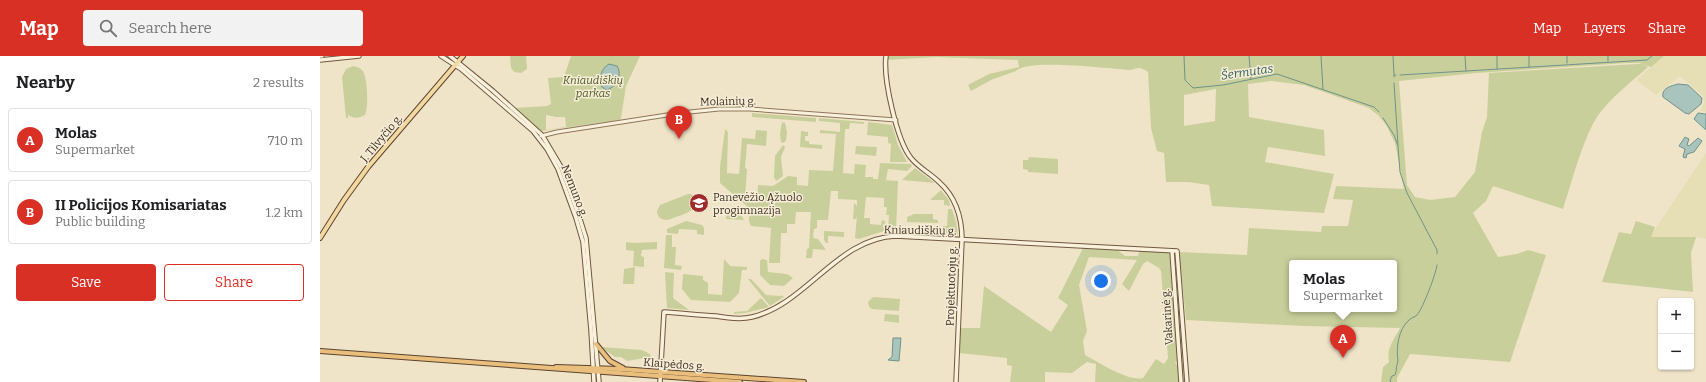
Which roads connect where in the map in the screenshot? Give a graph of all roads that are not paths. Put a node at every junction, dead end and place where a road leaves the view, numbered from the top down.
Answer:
1 (359, 56) edge
2 (441, 56) edge
3 (450, 56) edge
4 (464, 56) edge
5 (886, 56) edge
6 (320, 60) edge
7 (457, 63) junction
8 (896, 120) junction
9 (540, 136) junction
10 (583, 234) junction
11 (320, 238) edge
12 (962, 240) junction
13 (1172, 251) junction
14 (1177, 251) joint
15 (596, 344) junction
16 (320, 351) edge
17 (629, 369) junction
18 (596, 370) junction
19 (661, 374) junction
20 (594, 382) edge
21 (599, 382) edge
22 (660, 382) edge
23 (740, 382) edge
24 (804, 382) edge
25 (955, 382) edge
26 (1181, 382) edge
27 (1187, 382) edge

1 - 6 main road
2 - 7 main road, Nemuno g.
3 - 7 main road, Nemuno g.
4 - 7 main road, J. Tilvyčio g.
5 - 8 main road, Projektuotojų g.
7 - 9 main road, Nemuno g.
7 - 11 main road, J. Tilvyčio g.
8 - 9 street, Molainių g.
8 - 12 main road, Projektuotojų g.
9 - 10 main road, Nemuno g.
10 - 15 main road, Nemuno g.
10 - 18 main road, Nemuno g.
12 - 13 main road, Kniaudiškių g.
12 - 19 main road, Kniaudiškių g.
12 - 25 main road, Projektuotojų g.
13 - 14 main road, Kniaudiškių g.
13 - 26 main road, Vakarinė g.
14 - 27 main road, Vakarinė g.
15 - 17 highway
15 - 18 main road, Nemuno g.
16 - 18 highway, Klaipėdos g.
17 - 18 highway, Klaipėdos g.
17 - 19 highway, Klaipėdos g.
18 - 19 highway, Klaipėdos g.
18 - 20 main road, Nemuno g.
18 - 21 main road, Nemuno g.
19 - 22 main road
19 - 23 highway, Klaipėdos g.
19 - 24 highway, Klaipėdos g.

